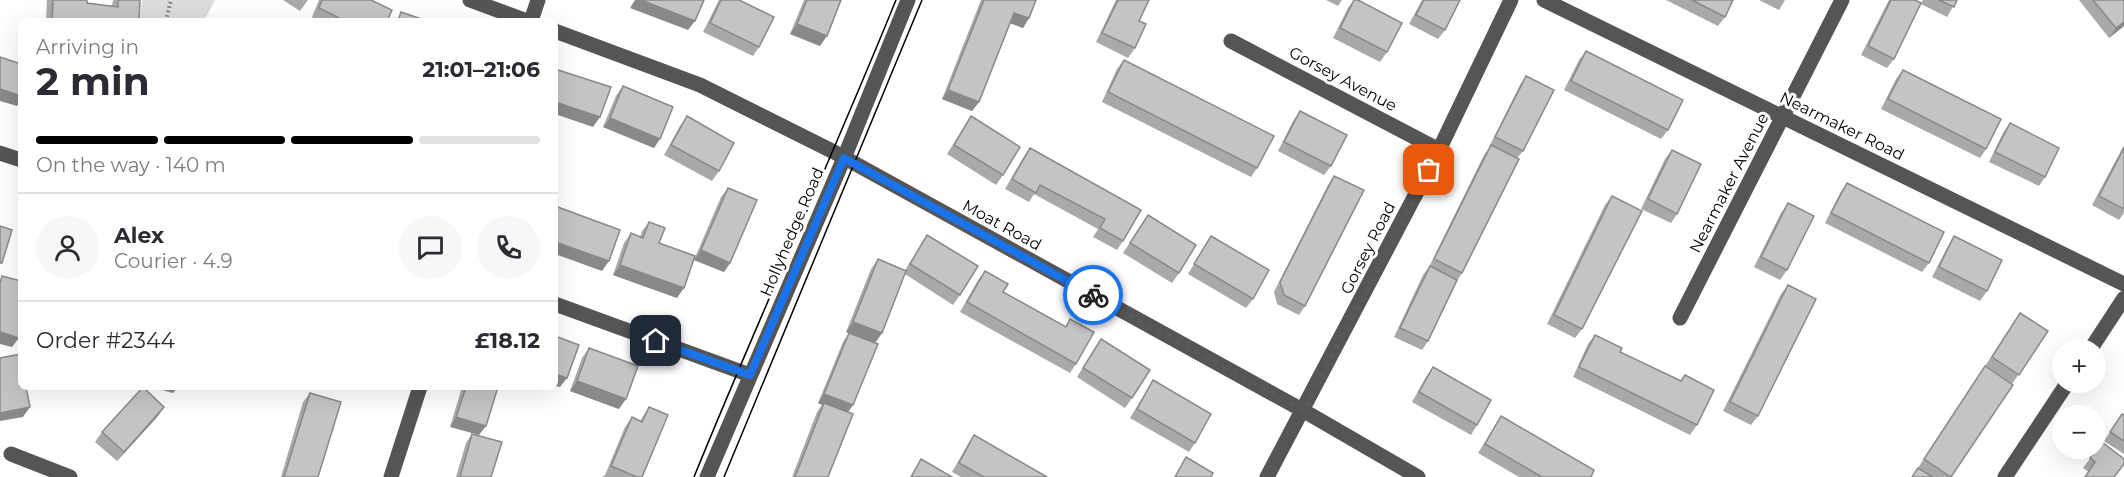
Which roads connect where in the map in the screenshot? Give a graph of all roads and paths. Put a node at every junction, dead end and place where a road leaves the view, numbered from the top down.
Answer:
1 (171, 0) edge
2 (470, 0) edge
3 (538, 0) edge
4 (908, 0) edge
5 (1511, 0) edge
6 (1544, 0) edge
7 (1842, 0) edge
8 (167, 18) edge
9 (521, 18) edge
10 (530, 18) edge
11 (558, 33) edge
12 (1231, 41) dead end
13 (1783, 117) junction
14 (1439, 150) junction
15 (0, 153) edge
16 (844, 158) junction
17 (18, 159) edge
18 (2124, 284) edge
19 (2124, 298) edge
20 (558, 305) edge
21 (1680, 318) dead end
22 (2097, 339) edge
23 (750, 375) junction
24 (419, 390) edge
25 (2061, 393) edge
26 (1304, 411) junction
27 (11, 454) dead end
28 (46, 473) edge
29 (70, 477) edge
30 (391, 477) edge
31 (707, 477) edge
32 (1267, 477) edge
33 (1418, 477) edge
34 (2005, 477) edge

1 - 8 path
2 - 9 street
3 - 10 street
4 - 16 street, Hollyhedge Road
5 - 14 street, Gorsey Road
6 - 13 street, Nearmaker Road
7 - 13 street, Nearmaker Avenue
11 - 16 street, Moat Road
12 - 14 street, Gorsey Avenue
13 - 18 street, Nearmaker Road
13 - 21 street, Nearmaker Avenue
14 - 26 street, Gorsey Road
15 - 17 street
16 - 23 street, Hollyhedge Road
16 - 26 street, Moat Road
19 - 22 street
20 - 23 street
23 - 31 street, Hollyhedge Road
24 - 30 street
25 - 34 street
26 - 32 street, Gorsey Road
26 - 33 street, Moat Road
27 - 28 street
28 - 29 street

